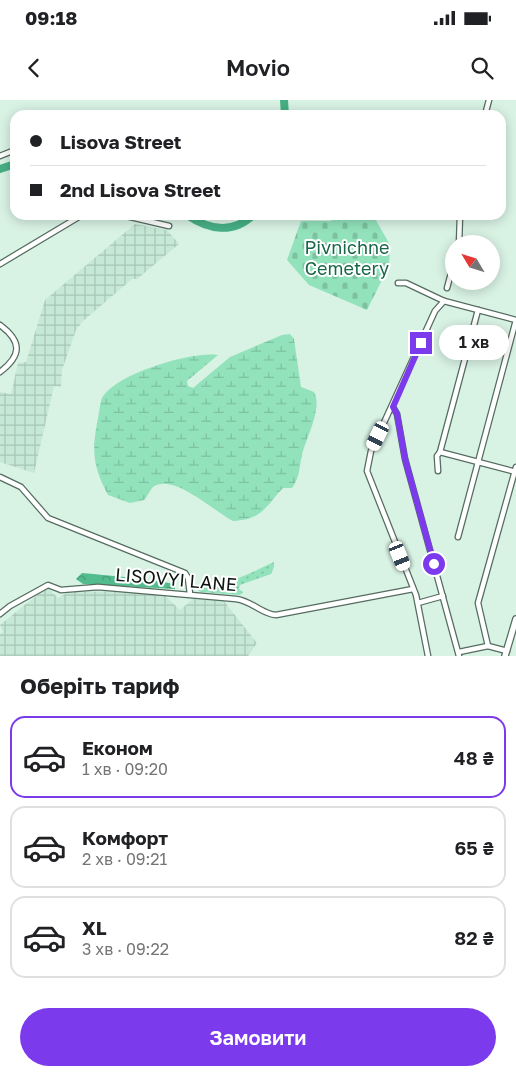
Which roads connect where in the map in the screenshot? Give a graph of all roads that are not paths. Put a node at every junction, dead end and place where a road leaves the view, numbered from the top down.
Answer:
1 (74, 220) edge
2 (143, 220) edge
3 (460, 220) edge
4 (169, 226) dead end
5 (459, 235) edge
6 (0, 264) edge
7 (398, 283) dead end
8 (444, 301) junction
9 (478, 310) junction
10 (516, 320) edge
11 (0, 325) edge
12 (0, 372) edge
13 (393, 407) junction
14 (440, 452) junction
15 (477, 462) junction
16 (516, 470) edge
17 (438, 471) dead end
18 (0, 477) edge
19 (458, 537) dead end
20 (413, 589) junction
21 (190, 594) junction
22 (443, 596) junction
23 (418, 603) junction
24 (0, 614) edge
25 (516, 619) edge
26 (488, 646) junction
27 (506, 653) edge
28 (459, 654) edge
29 (428, 656) edge

1 - 6 street
2 - 4 street
3 - 5 street
7 - 8 street
8 - 9 street
8 - 13 street
9 - 10 street
9 - 14 street
10 - 15 street
11 - 12 street
13 - 20 street
13 - 22 street
14 - 15 street
14 - 17 street
15 - 16 street
15 - 19 street
16 - 26 street
18 - 21 street
20 - 21 street, LISOVYI LANE
20 - 23 street
21 - 24 street, LISOVYI LANE
22 - 23 street
22 - 28 street
23 - 29 street
25 - 27 street
26 - 27 street
26 - 28 street

